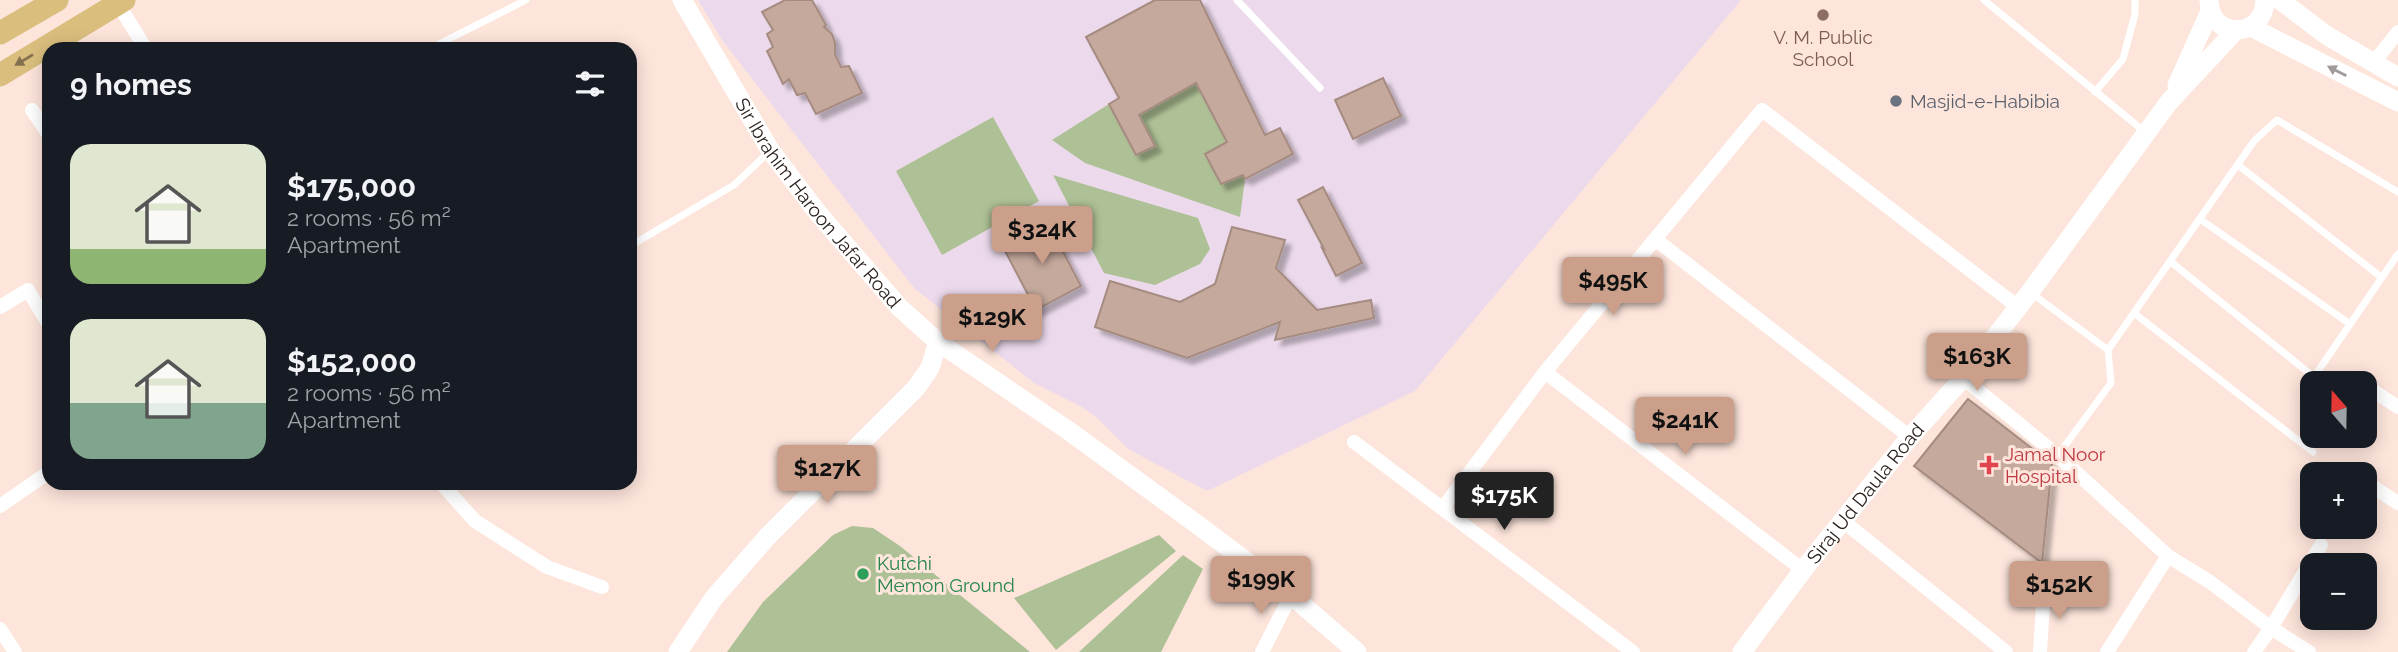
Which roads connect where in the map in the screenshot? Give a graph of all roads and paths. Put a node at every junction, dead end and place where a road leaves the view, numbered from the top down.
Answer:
1 (57, 0) edge
2 (526, 0) edge
3 (682, 0) edge
4 (1237, 0) edge
5 (1984, 0) edge
6 (2135, 0) edge
7 (2265, 0) edge
8 (2280, 0) edge
9 (119, 1) edge
10 (2210, 6) edge
11 (2243, 28) junction
12 (2398, 32) edge
13 (0, 33) edge
14 (53, 42) edge
15 (142, 42) edge
16 (443, 42) edge
17 (42, 49) edge
18 (2374, 62) junction
19 (0, 75) edge
20 (2398, 77) edge
21 (1320, 88) dead end
22 (2095, 92) junction
23 (2169, 102) junction
24 (2398, 102) edge
25 (32, 110) dead end
26 (42, 125) edge
27 (2146, 132) junction
28 (770, 150) junction
29 (2238, 165) junction
30 (2398, 192) edge
31 (2200, 219) junction
32 (1655, 239) junction
33 (637, 242) edge
34 (2398, 254) edge
35 (2171, 262) junction
36 (2381, 277) junction
37 (2024, 300) junction
38 (0, 307) edge
39 (42, 313) edge
40 (2134, 313) junction
41 (2350, 324) junction
42 (938, 342) junction
43 (2108, 350) junction
44 (1545, 372) junction
45 (1963, 378) junction
46 (2377, 393) edge
47 (2398, 407) edge
48 (1910, 437) junction
49 (1354, 442) dead end
50 (2312, 452) dead end
51 (2057, 455) junction
52 (42, 477) edge
53 (2377, 489) edge
54 (447, 490) edge
55 (2398, 503) edge
56 (0, 506) edge
57 (1443, 508) junction
58 (1843, 521) junction
59 (2320, 545) dead end
60 (2168, 556) junction
61 (1803, 570) junction
62 (602, 587) dead end
63 (2044, 589) dead end
64 (1291, 595) junction
65 (2271, 628) junction
66 (0, 629) edge
67 (15, 652) edge
68 (678, 652) edge
69 (1262, 652) edge
70 (1357, 652) edge
71 (1633, 652) edge
72 (1742, 652) edge
73 (2006, 652) edge
74 (2040, 652) edge
75 (2107, 652) edge
76 (2254, 652) edge
77 (2309, 652) edge

1 - 13 main road
2 - 16 lane
3 - 28 street, Sir Ibrahim Haroon Jafar Road
4 - 21 lane
5 - 22 lane
6 - 22 lane
7 - 11 street, Siraj Ud Daula Road
8 - 18 street
9 -> 14 main road
9 - 15 street
10 - 11 street
10 - 23 street, Siraj Ud Daula Road
11 - 23 street, Siraj Ud Daula Road
24 -> 11 street
12 - 18 street
17 -> 19 main road
18 - 20 street
22 - 27 lane
23 - 27 street, Siraj Ud Daula Road
25 - 26 street
27 - 37 street, Siraj Ud Daula Road
28 - 33 lane
28 - 42 street, Sir Ibrahim Haroon Jafar Road
29 - 30 lane
29 - 31 lane
29 - 36 lane
31 - 35 lane
31 - 41 lane
32 - 37 street
32 - 44 street
32 - 48 street
34 - 36 lane
35 - 40 lane
35 - 41 lane
36 - 41 lane
37 - 43 lane
37 - 45 street, Siraj Ud Daula Road
38 - 39 street
40 - 43 lane
40 - 50 lane
42 - 64 street, Sir Ibrahim Haroon Jafar Road
42 - 68 street
43 - 51 lane
44 - 57 street
44 - 61 street
45 - 48 street, Siraj Ud Daula Road
45 - 51 street
46 - 47 street
48 - 58 street, Siraj Ud Daula Road
49 - 57 street
51 - 60 street
52 - 56 street
53 - 55 street
54 - 62 street
57 - 71 street
58 - 61 street, Siraj Ud Daula Road
58 - 73 street
59 - 65 street
60 - 65 street
60 - 75 street
61 - 72 street, Siraj Ud Daula Road
63 - 74 street
64 - 69 street
64 - 70 street, Sir Ibrahim Haroon Jafar Road
65 - 76 street
65 - 77 street
66 - 67 street

